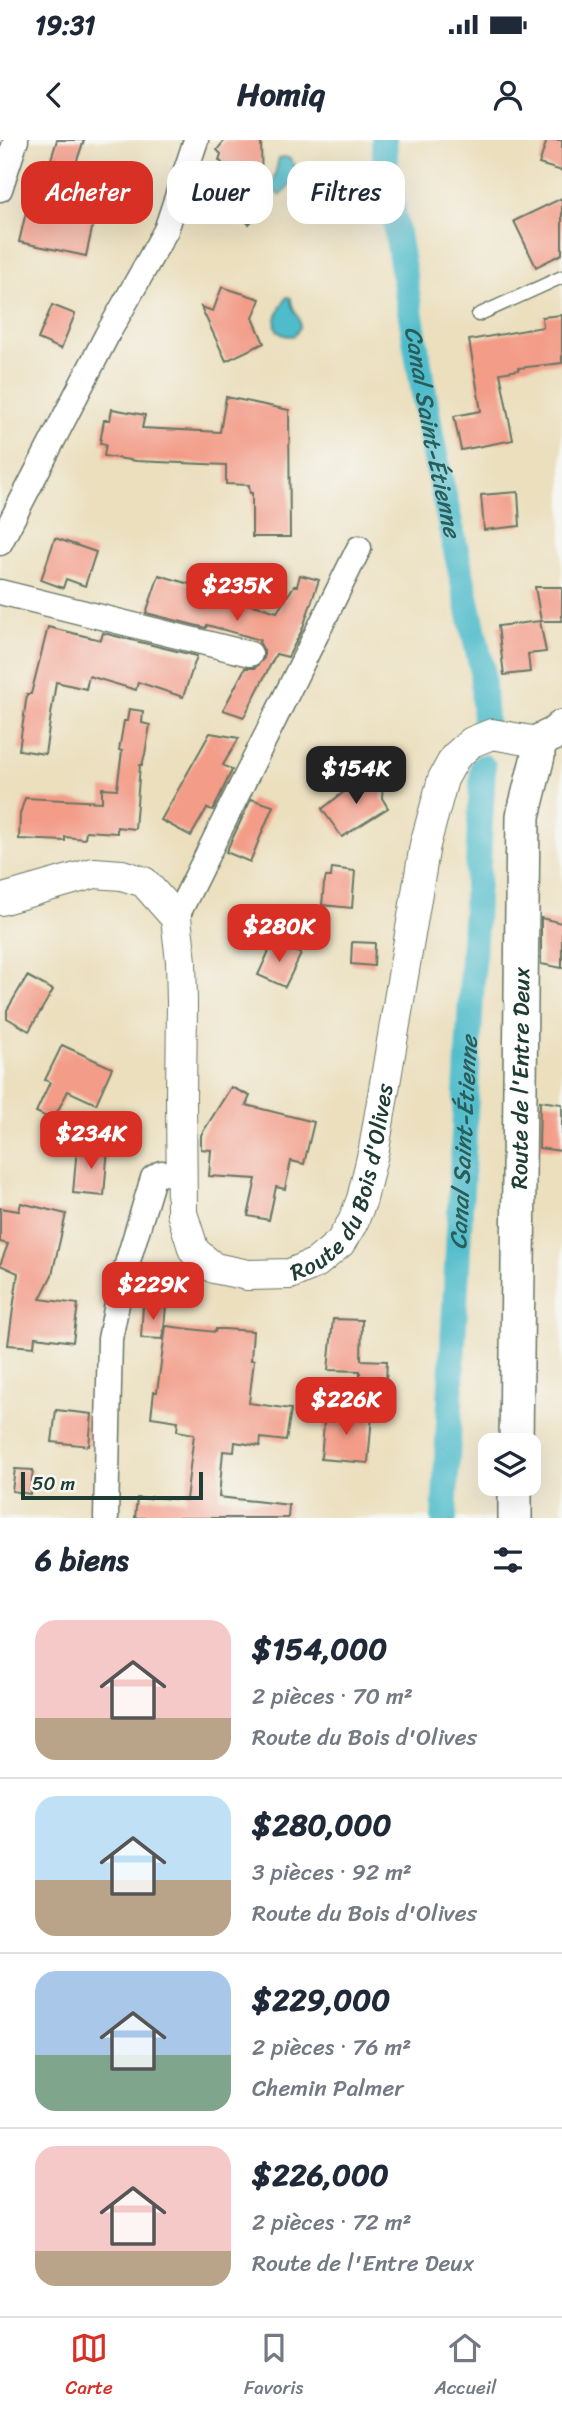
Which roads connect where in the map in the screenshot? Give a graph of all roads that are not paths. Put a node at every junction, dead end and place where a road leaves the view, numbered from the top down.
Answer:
1 (16, 140) edge
2 (196, 140) edge
3 (0, 189) edge
4 (562, 277) edge
5 (478, 315) dead end
6 (0, 543) edge
7 (359, 548) dead end
8 (0, 592) edge
9 (250, 654) dead end
10 (550, 735) edge
11 (0, 900) edge
12 (176, 918) junction
13 (181, 1174) junction
14 (516, 1433) edge
15 (515, 1496) edge
16 (106, 1518) edge
17 (515, 1518) edge

1 - 3 street
2 - 6 street
4 - 5 lane
7 - 12 street
8 - 9 street
10 - 13 street, Route du Bois d'Olives
10 - 14 main road, Route de l'Entre Deux
11 - 12 street
12 - 13 street, Route du Bois d'Olives
13 - 16 street
15 - 17 main road

